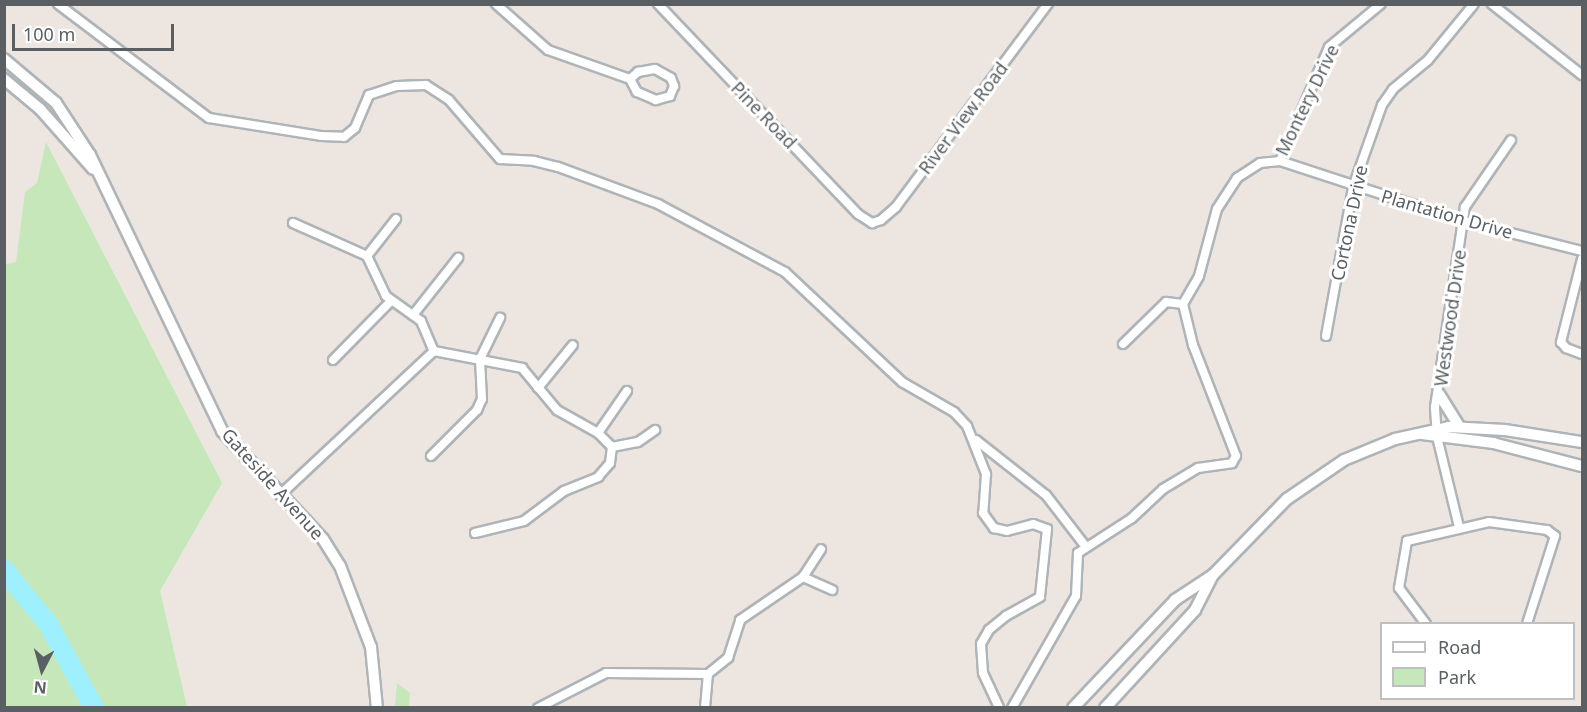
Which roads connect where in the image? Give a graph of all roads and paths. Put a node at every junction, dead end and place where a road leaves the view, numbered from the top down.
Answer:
1 (58, 4) edge
2 (496, 4) edge
3 (658, 4) edge
4 (1048, 4) edge
5 (1381, 4) edge
6 (1474, 4) edge
7 (1492, 4) edge
8 (4, 59) edge
9 (1582, 75) edge
10 (4, 79) edge
11 (630, 80) junction
12 (1511, 140) dead end
13 (1280, 161) junction
14 (96, 171) junction
15 (1353, 187) junction
16 (396, 219) dead end
17 (1464, 221) junction
18 (293, 223) dead end
19 (872, 223) joint
20 (1582, 251) edge
21 (367, 256) junction
22 (458, 258) dead end
23 (1582, 259) edge
24 (391, 301) junction
25 (1183, 304) junction
26 (413, 315) junction
27 (500, 318) dead end
28 (1326, 336) dead end
29 (1124, 344) dead end
30 (573, 345) dead end
31 (434, 351) junction
32 (1582, 354) edge
33 (480, 359) junction
34 (333, 360) dead end
35 (538, 388) junction
36 (627, 392) dead end
37 (1439, 394) junction
38 (1460, 427) junction
39 (655, 430) dead end
40 (1436, 433) junction
41 (598, 434) junction
42 (976, 440) junction
43 (1582, 442) edge
44 (612, 447) junction
45 (432, 456) dead end
46 (1582, 466) edge
47 (280, 495) junction
48 (1459, 526) junction
49 (475, 533) dead end
50 (1086, 547) junction
51 (821, 549) dead end
52 (1213, 575) junction
53 (803, 577) junction
54 (831, 590) dead end
55 (1425, 622) edge
56 (1528, 622) edge
57 (708, 674) junction
58 (377, 708) edge
59 (538, 708) edge
60 (705, 708) edge
61 (999, 708) edge
62 (1012, 708) edge
63 (1073, 708) edge
64 (1105, 708) edge

1 - 42 street
2 - 11 street
3 - 19 street, Pine Road
4 - 19 street, River View Road
5 - 13 street, Montery Drive
6 - 15 street, Cortona Drive
7 - 9 street
8 - 14 street, Gateside Avenue
10 - 14 street, Gateside Avenue
11 - 11 street
12 - 17 street, Westwood Drive
13 - 15 street, Plantation Drive
13 - 25 street, Montery Drive
14 - 47 street, Gateside Avenue
15 - 17 street, Plantation Drive
15 - 28 street, Cortona Drive
16 - 21 street
17 - 20 street, Plantation Drive
17 - 37 street, Westwood Drive
18 - 21 street
21 - 24 street
22 - 26 street
23 - 32 street
24 - 26 street
24 - 34 street
25 - 29 street
25 - 50 street
26 - 31 street
27 - 33 street
30 - 35 street
31 - 33 street
31 - 47 street
33 - 35 street
33 - 45 street
35 - 41 street
36 - 41 street
37 - 38 street
37 - 40 street, Westwood Drive
38 - 40 street
38 - 43 street
39 - 44 street
40 - 46 street
40 - 48 street
40 - 52 street
41 - 44 street
42 - 50 street
42 - 61 street
44 - 49 street
47 - 58 street, Gateside Avenue
48 - 55 street
48 - 56 street
50 - 62 street
51 - 53 street
52 - 63 street
52 - 64 street
53 - 54 street
53 - 57 street
57 - 59 street
57 - 60 street

